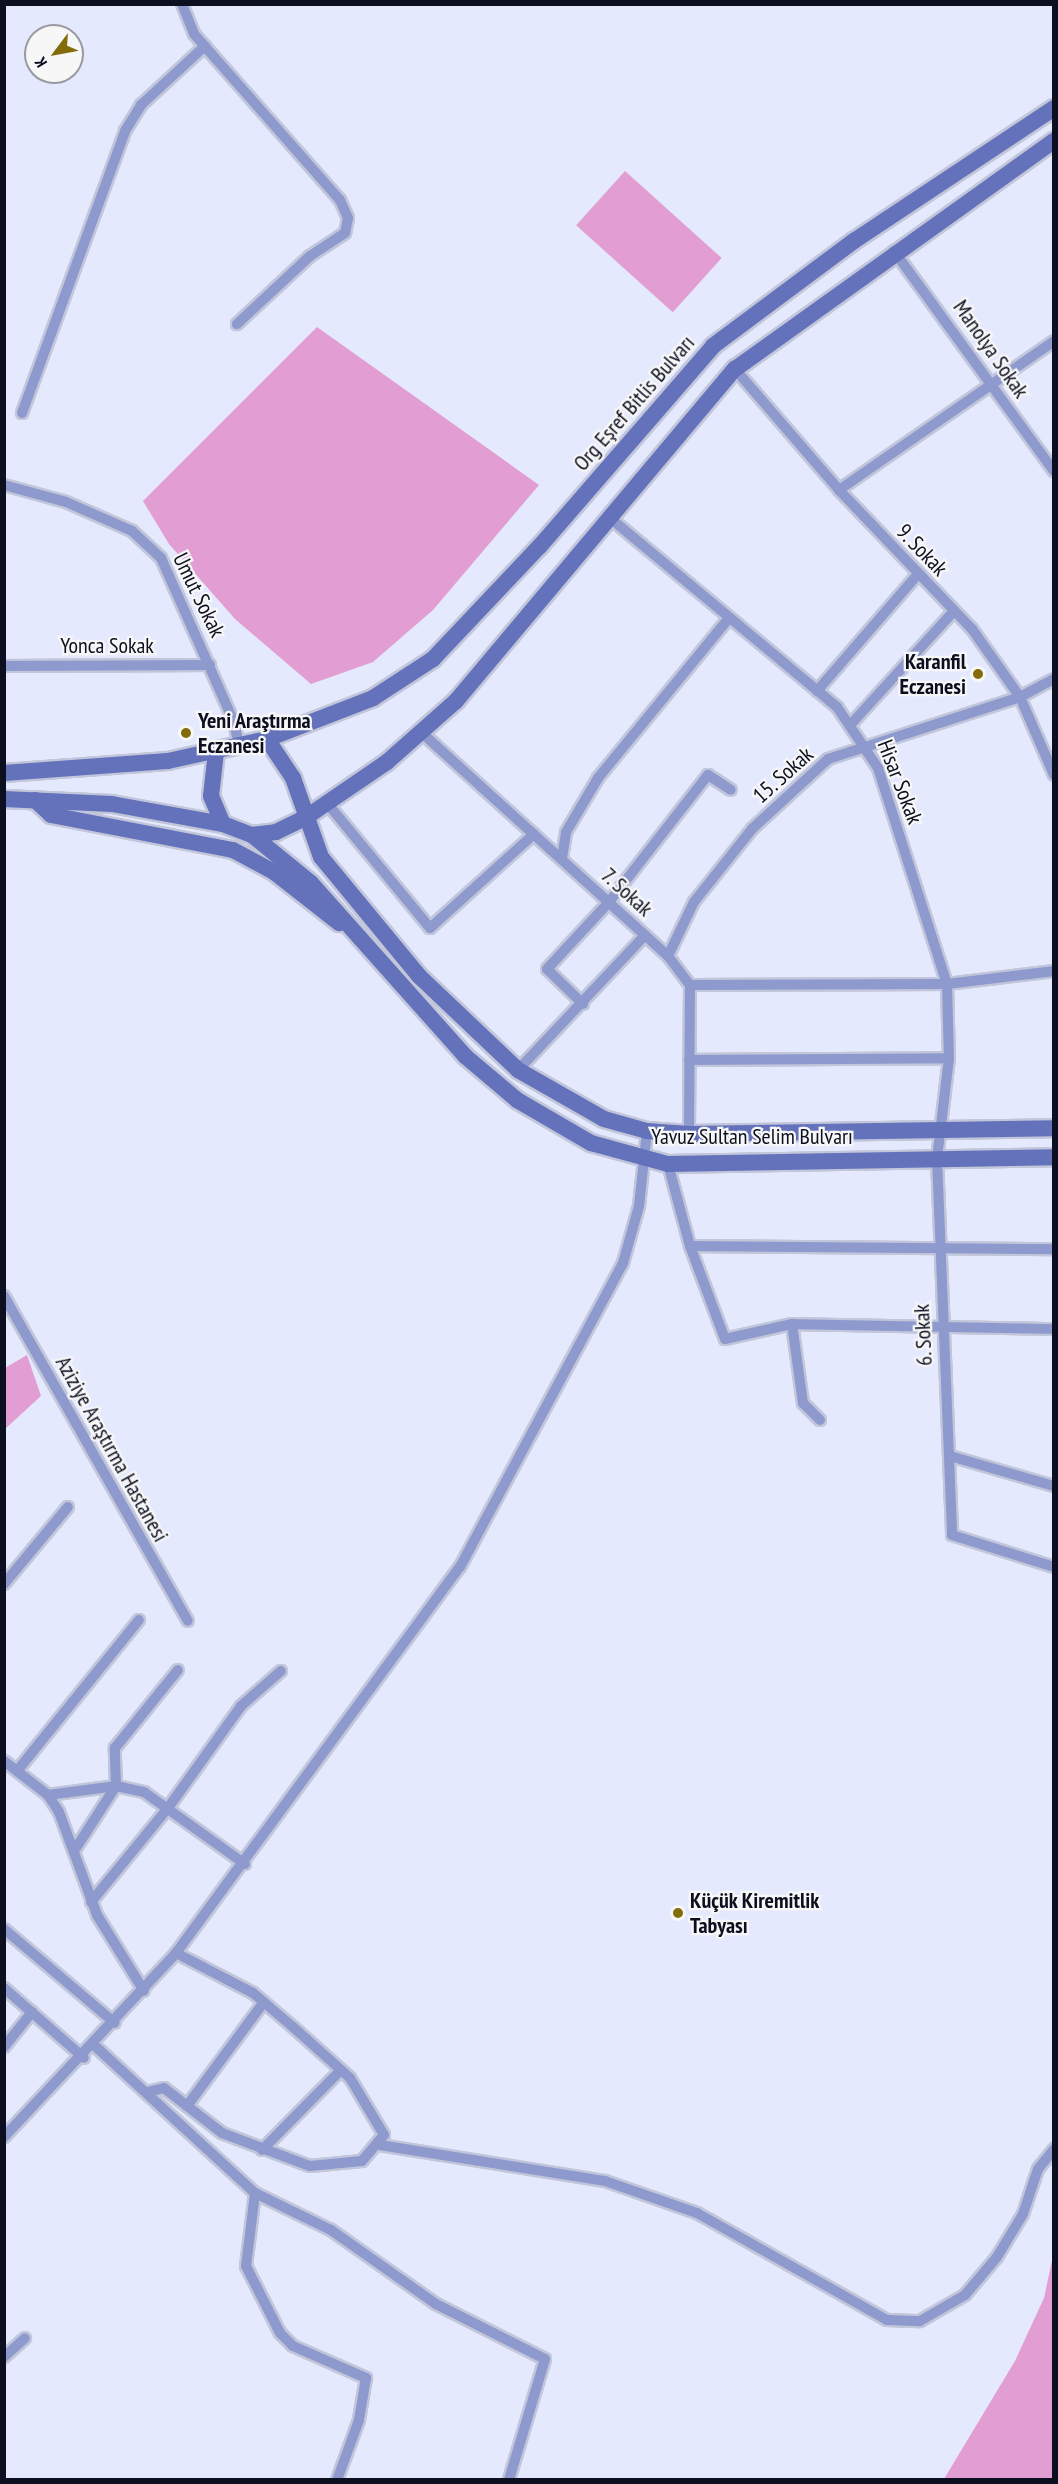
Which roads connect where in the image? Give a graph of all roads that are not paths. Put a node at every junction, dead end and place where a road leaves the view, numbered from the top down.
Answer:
1 (182, 4) edge
2 (204, 46) junction
3 (1053, 108) edge
4 (1053, 141) edge
5 (894, 251) junction
6 (237, 324) dead end
7 (1053, 341) edge
8 (735, 369) junction
9 (991, 383) junction
10 (22, 413) dead end
11 (1053, 471) edge
12 (4, 485) edge
13 (839, 490) junction
14 (609, 517) junction
15 (918, 574) junction
16 (954, 611) junction
17 (728, 619) junction
18 (210, 665) junction
19 (4, 666) edge
20 (1053, 679) edge
21 (817, 691) junction
22 (1020, 697) junction
23 (852, 723) junction
24 (422, 733) junction
25 (267, 739) junction
26 (239, 745) junction
27 (868, 747) junction
28 (216, 752) junction
29 (4, 774) edge
30 (1053, 775) edge
31 (731, 790) dead end
32 (4, 799) edge
33 (35, 800) junction
34 (327, 804) junction
35 (305, 818) junction
36 (223, 824) junction
37 (534, 834) junction
38 (252, 835) junction
39 (562, 858) junction
40 (609, 902) junction
41 (348, 927) junction
42 (645, 935) junction
43 (668, 956) junction
44 (1053, 971) edge
45 (690, 984) junction
46 (947, 984) junction
47 (584, 1004) junction
48 (949, 1058) junction
49 (689, 1060) junction
50 (518, 1070) junction
51 (1053, 1128) edge
52 (647, 1131) junction
53 (689, 1134) junction
54 (941, 1134) junction
55 (1053, 1157) edge
56 (937, 1158) junction
57 (645, 1161) junction
58 (668, 1164) junction
59 (690, 1246) junction
60 (939, 1247) junction
61 (1053, 1249) edge
62 (4, 1296) edge
63 (792, 1324) junction
64 (941, 1329) junction
65 (1053, 1329) edge
66 (820, 1420) dead end
67 (950, 1456) junction
68 (1053, 1486) edge
69 (68, 1507) dead end
70 (1053, 1567) edge
71 (4, 1584) edge
72 (139, 1620) dead end
73 (188, 1621) dead end
74 (178, 1670) dead end
75 (281, 1671) dead end
76 (4, 1761) edge
77 (17, 1771) junction
78 (116, 1786) junction
79 (48, 1795) junction
80 (168, 1808) junction
81 (76, 1848) junction
82 (244, 1864) junction
83 (91, 1902) junction
84 (4, 1929) edge
85 (177, 1953) junction
86 (4, 1988) edge
87 (144, 1991) junction
88 (264, 2002) junction
89 (32, 2012) junction
90 (115, 2023) junction
91 (95, 2046) junction
92 (4, 2047) edge
93 (84, 2058) junction
94 (341, 2070) junction
95 (147, 2092) junction
96 (187, 2106) junction
97 (4, 2137) edge
98 (380, 2145) junction
99 (1053, 2148) edge
100 (262, 2150) junction
101 (255, 2193) junction
102 (25, 2338) dead end
103 (4, 2357) edge
104 (337, 2480) edge
105 (509, 2480) edge

1 - 2 street
2 - 6 street
2 - 10 street
3 - 25 main road, Org Eşref Bitlis Bulvarı
4 - 5 main road
5 - 8 main road
5 - 9 street, Manolya Sokak
7 - 9 street
8 - 13 street, 9. Sokak
8 - 14 main road
9 - 11 street, Manolya Sokak
9 - 13 street
12 - 18 street, Umut Sokak
13 - 15 street, 9. Sokak
14 - 17 street, Hisar Sokak
14 - 24 main road
15 - 16 street, 9. Sokak
15 - 21 street
16 - 22 street, 9. Sokak
16 - 23 street
17 - 21 street, Hisar Sokak
17 - 39 street
18 - 19 street, Yonca Sokak
18 - 26 street, Umut Sokak
20 - 22 street, 15. Sokak
21 - 23 street, Hisar Sokak
22 - 27 street, 15. Sokak
22 - 30 street, 9. Sokak
23 - 27 street, Hisar Sokak
24 - 34 main road
24 - 37 street, 7. Sokak
25 - 26 main road
25 - 35 main road
26 - 28 main road
27 - 43 street, 15. Sokak
27 - 46 street, Hisar Sokak
28 - 29 main road
28 - 36 main road
31 - 40 street
32 - 33 main road
33 - 36 main road
33 - 41 main road
34 - 35 main road
34 - 37 street
35 - 38 main road
35 - 50 main road, Yavuz Sultan Selim Bulvarı
36 - 38 main road
37 - 39 street, 7. Sokak
38 - 41 main road, Yavuz Sultan Selim Bulvarı
39 - 40 street, 7. Sokak
40 - 42 street, 7. Sokak
40 - 47 street
41 - 57 main road, Yavuz Sultan Selim Bulvarı
42 - 43 street, 7. Sokak
42 - 47 street
43 - 45 street, 7. Sokak
44 - 46 street
45 - 46 street
45 - 49 street
46 - 48 street, Hisar Sokak
47 - 50 street
48 - 49 street
48 - 54 street, Hisar Sokak
49 - 53 street
50 - 52 main road, Yavuz Sultan Selim Bulvarı
51 - 54 main road, Yavuz Sultan Selim Bulvarı
52 - 53 main road, Yavuz Sultan Selim Bulvarı
52 - 57 street
53 - 54 main road, Yavuz Sultan Selim Bulvarı
54 - 56 street, 6. Sokak
55 - 56 main road, Yavuz Sultan Selim Bulvarı
56 - 58 main road, Yavuz Sultan Selim Bulvarı
56 - 60 street, 6. Sokak
57 - 58 main road, Yavuz Sultan Selim Bulvarı
57 - 82 street
58 - 59 street
59 - 60 street
59 - 63 street
60 - 61 street
60 - 64 street, 6. Sokak
62 - 73 street, Aziziye Araştırma Hastanesi
63 - 64 street
63 - 66 street
64 - 65 street
64 - 67 street, 6. Sokak
67 - 68 street
67 - 70 street, 6. Sokak
69 - 71 street
72 - 77 street
74 - 78 street
75 - 80 street
76 - 77 street
77 - 79 street
78 - 79 street
78 - 80 street
78 - 81 street
79 - 81 street
80 - 82 street
80 - 83 street
81 - 83 street
82 - 85 street
83 - 87 street
84 - 90 street
85 - 87 street
85 - 88 street
86 - 89 street
87 - 90 street
88 - 94 street
88 - 96 street
89 - 92 street
89 - 93 street
90 - 91 street
91 - 93 street
91 - 95 street
93 - 97 street
94 - 98 street
94 - 100 street
95 - 96 street
95 - 101 street
96 - 100 street
98 - 99 street
98 - 100 street
101 - 104 street
101 - 105 street
102 - 103 street

